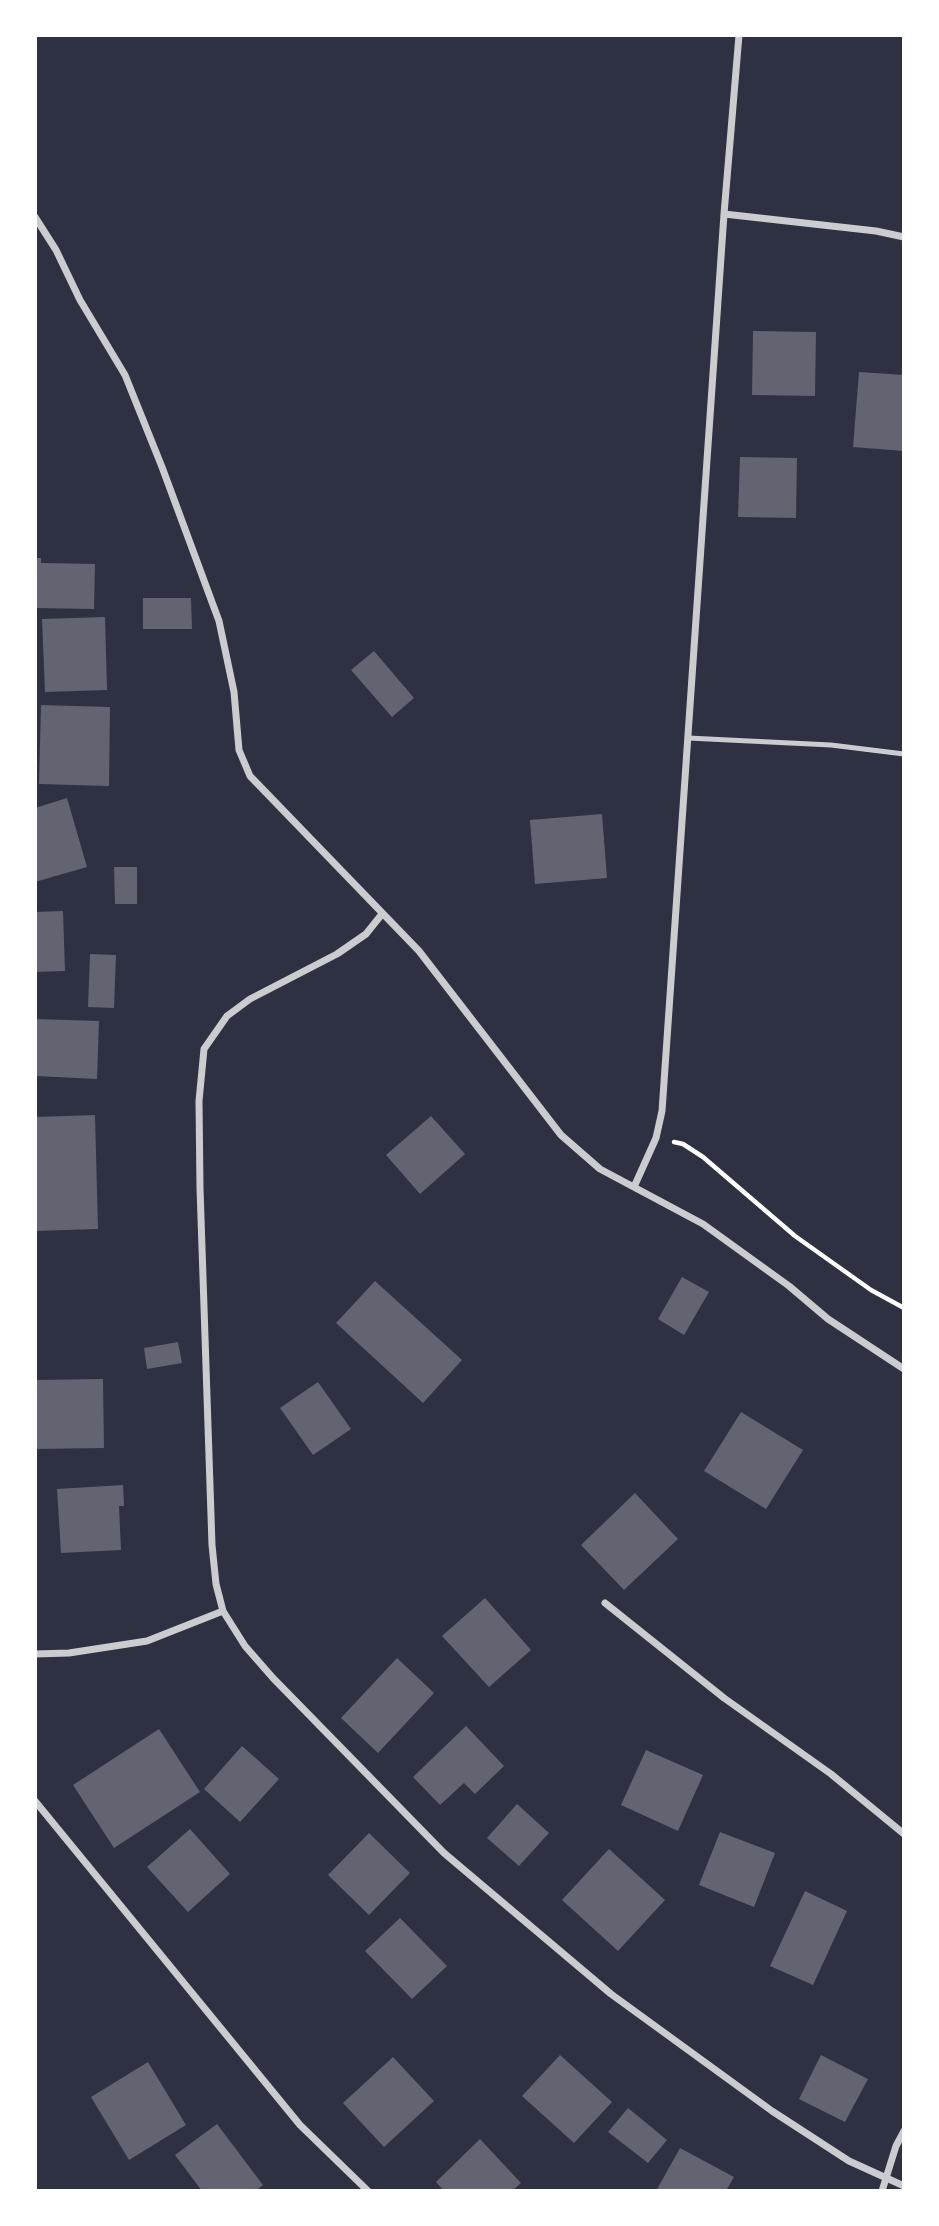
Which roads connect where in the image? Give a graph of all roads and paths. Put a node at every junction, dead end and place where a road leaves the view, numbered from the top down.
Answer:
1 (739, 35) edge
2 (724, 214) junction
3 (35, 217) edge
4 (904, 237) edge
5 (688, 738) junction
6 (904, 754) edge
7 (382, 914) junction
8 (656, 1138) junction
9 (634, 1187) junction
10 (904, 1308) edge
11 (904, 1369) edge
12 (605, 1603) dead end
13 (223, 1611) junction
14 (35, 1654) edge
15 (35, 1801) edge
16 (904, 1833) edge
17 (904, 2131) edge
18 (886, 2178) junction
19 (904, 2186) edge
20 (368, 2191) edge
21 (882, 2191) edge

1 - 2 street
2 - 4 street
2 - 5 street
3 - 7 street
5 - 6 lane
5 - 8 street
7 - 9 street
7 - 13 street
8 - 9 street
8 - 10 path
9 - 11 street
12 - 16 street
13 - 14 street
13 - 18 street
15 - 20 street
17 - 18 street
18 - 19 street
18 - 21 street

